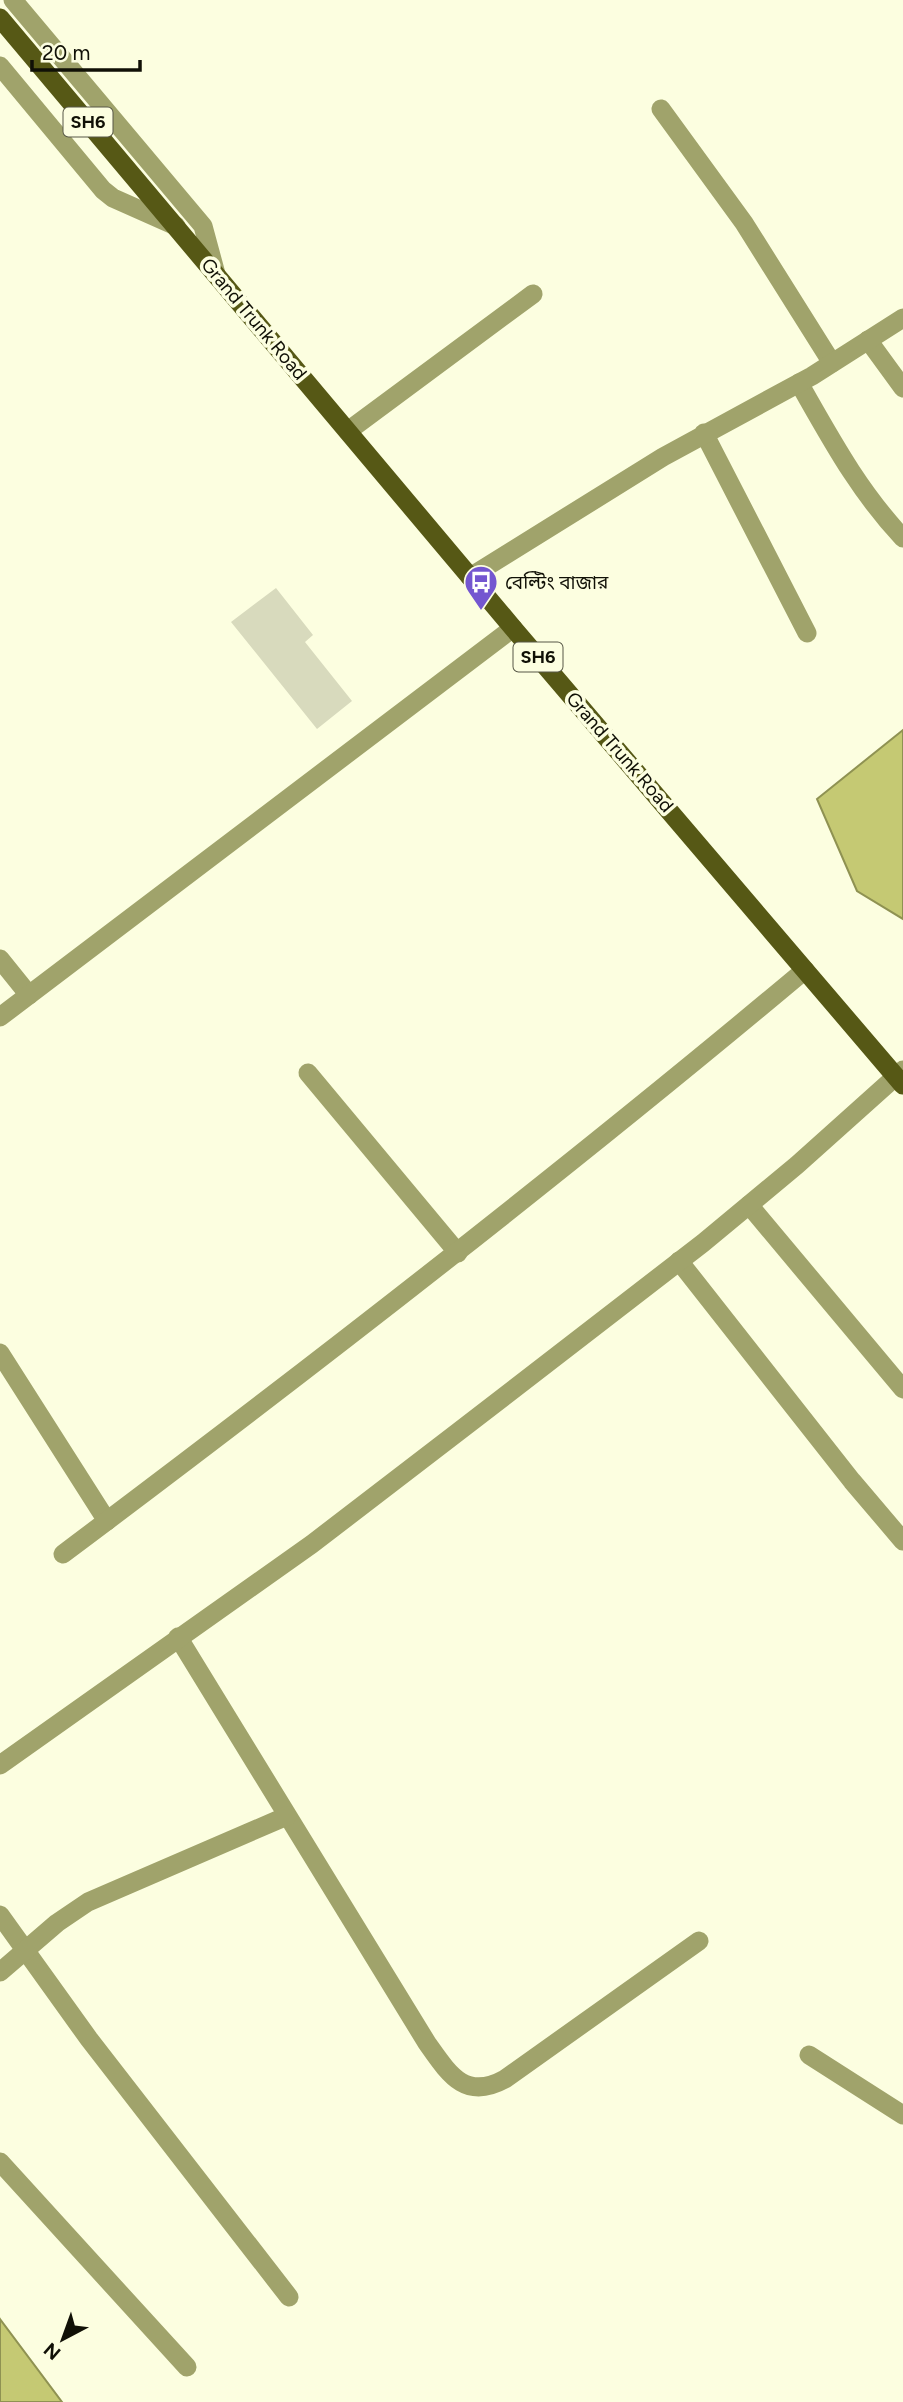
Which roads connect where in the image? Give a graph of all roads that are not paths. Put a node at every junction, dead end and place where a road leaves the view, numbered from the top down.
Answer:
1 (13, 0) edge
2 (0, 18) edge
3 (0, 66) edge
4 (661, 109) dead end
5 (176, 226) junction
6 (216, 274) junction
7 (533, 294) dead end
8 (903, 318) edge
9 (868, 340) junction
10 (832, 363) junction
11 (799, 383) junction
12 (903, 388) edge
13 (348, 431) junction
14 (704, 433) junction
15 (903, 538) edge
16 (470, 578) junction
17 (513, 628) junction
18 (807, 634) dead end
19 (0, 959) edge
20 (805, 970) junction
21 (29, 995) junction
22 (0, 1017) edge
23 (308, 1073) dead end
24 (901, 1077) edge
25 (749, 1205) junction
26 (458, 1253) junction
27 (679, 1261) junction
28 (0, 1353) edge
29 (903, 1389) edge
30 (107, 1521) junction
31 (903, 1541) edge
32 (63, 1554) dead end
33 (178, 1637) junction
34 (0, 1765) edge
35 (288, 1816) junction
36 (0, 1915) edge
37 (699, 1941) dead end
38 (25, 1949) junction
39 (0, 1972) edge
40 (809, 2055) dead end
41 (903, 2115) edge
42 (0, 2162) edge
43 (289, 2297) dead end
44 (187, 2367) dead end

1 - 6 street
2 - 5 main road, SH6
3 - 5 street
4 - 10 street
5 - 6 main road, Grand Trunk Road / SH6
6 - 13 main road, Grand Trunk Road / SH6
7 - 13 street
8 - 9 street
9 - 10 street
9 - 12 street
10 - 11 street
11 - 14 street
11 - 15 street
13 - 16 main road, Grand Trunk Road / SH6
14 - 16 street
14 - 18 street
16 - 17 main road, Grand Trunk Road / SH6
17 - 20 main road, Grand Trunk Road / SH6
17 - 21 street
19 - 21 street
20 - 24 main road, Grand Trunk Road / SH6
20 - 26 street
21 - 22 street
23 - 26 street
24 - 25 street
25 - 27 street
25 - 29 street
26 - 30 street
27 - 31 street
27 - 33 street
28 - 30 street
30 - 32 street
33 - 34 street
33 - 35 street
35 - 37 street
35 - 38 street
36 - 38 street
38 - 39 street
38 - 43 street
40 - 41 street
42 - 44 street

